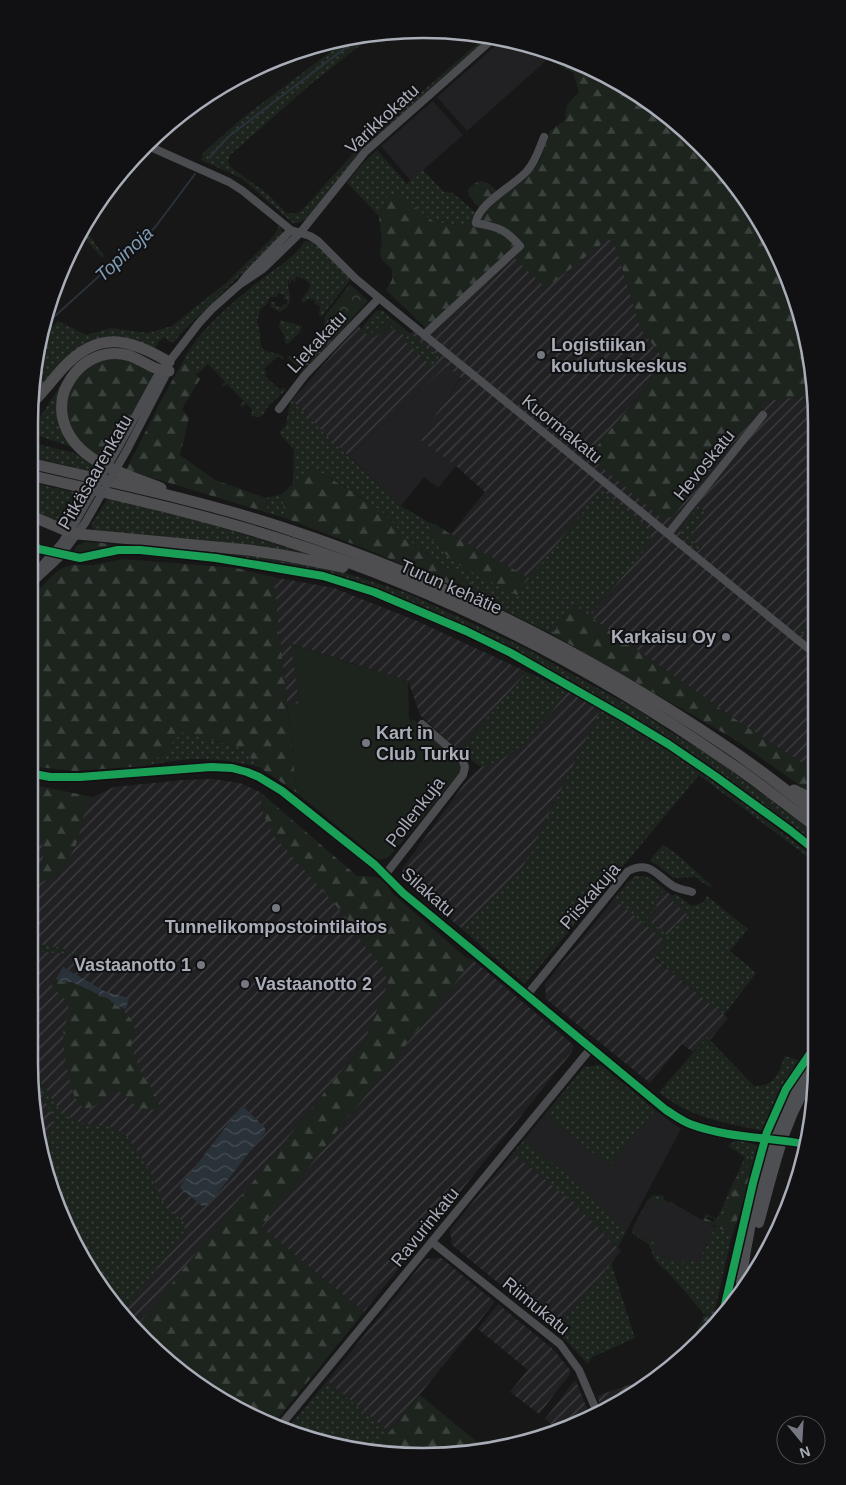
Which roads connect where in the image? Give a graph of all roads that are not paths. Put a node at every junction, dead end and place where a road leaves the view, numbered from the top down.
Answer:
1 (488, 43) edge
2 (544, 137) dead end
3 (153, 147) edge
4 (292, 230) junction
5 (300, 233) junction
6 (239, 286) junction
7 (379, 298) junction
8 (424, 335) junction
9 (166, 368) junction
10 (38, 396) edge
11 (279, 409) dead end
12 (763, 415) dead end
13 (122, 449) junction
14 (38, 465) edge
15 (38, 477) edge
16 (195, 502) junction
17 (38, 519) edge
18 (74, 533) junction
19 (668, 534) junction
20 (38, 570) edge
21 (381, 575) junction
22 (38, 578) edge
23 (808, 648) edge
24 (422, 724) dead end
25 (38, 774) edge
26 (776, 783) junction
27 (808, 797) edge
28 (808, 806) edge
29 (808, 821) edge
30 (385, 875) junction
31 (692, 892) dead end
32 (527, 995) junction
33 (591, 1048) junction
34 (808, 1070) edge
35 (808, 1085) edge
36 (778, 1140) junction
37 (800, 1143) edge
38 (432, 1242) junction
39 (741, 1280) edge
40 (595, 1407) edge
41 (284, 1421) edge

1 - 5 street, Varikkokatu
2 - 8 street
3 - 4 street, Kuormakatu
4 - 5 street, Kuormakatu
4 - 6 street, Pitkäsaarenkatu
5 - 6 street, Pitkäsaarenkatu
5 - 7 street, Kuormakatu
6 - 9 street, Pitkäsaarenkatu
7 - 8 street, Kuormakatu
7 - 11 street, Liekakatu
8 - 19 street, Kuormakatu
9 - 10 highway
9 - 13 street, Pitkäsaarenkatu
9 - 16 highway
12 - 19 street, Hevoskatu
13 - 18 street, Pitkäsaarenkatu, bridge
13 - 18 street, Pitkäsaarenkatu, bridge
14 - 16 highway, Turun kehätie
15 - 21 highway, Turun kehätie
16 - 26 highway, Turun kehätie
17 - 18 highway
18 - 20 street, Pitkäsaarenkatu
18 - 21 highway
18 - 22 street, Pitkäsaarenkatu
19 - 23 street, Kuormakatu
21 - 29 highway, Turun kehätie
24 - 30 street, Pollenkuja
25 - 30 street, Silakatu
26 - 27 highway
26 - 28 highway, Turun kehätie
30 - 32 street, Silakatu
31 - 32 street, Piiskakuja
32 - 33 street, Silakatu
33 - 36 street, Silakatu
33 - 38 street, Ravurinkatu
34 - 36 main road
35 - 36 main road
36 - 37 street, Silakatu
36 - 39 main road
38 - 40 street, Riimukatu
38 - 41 street, Ravurinkatu

